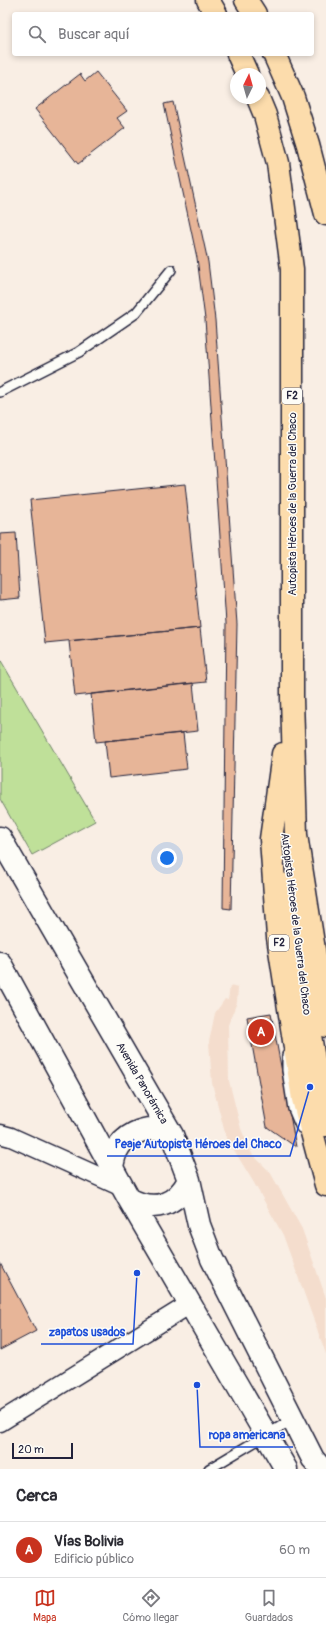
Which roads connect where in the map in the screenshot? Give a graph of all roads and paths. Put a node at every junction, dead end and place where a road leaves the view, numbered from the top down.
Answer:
1 (208, 0) edge
2 (246, 0) edge
3 (215, 12) edge
4 (253, 12) edge
5 (239, 56) edge
6 (275, 56) edge
7 (244, 68) edge
8 (260, 104) edge
9 (326, 214) edge
10 (171, 270) dead end
11 (0, 392) edge
12 (292, 698) junction
13 (0, 838) edge
14 (326, 943) edge
15 (0, 963) edge
16 (326, 1026) edge
17 (326, 1125) edge
18 (0, 1134) edge
19 (172, 1135) junction
20 (112, 1167) junction
21 (189, 1180) junction
22 (326, 1185) edge
23 (125, 1193) junction
24 (190, 1304) junction
25 (293, 1419) junction
26 (0, 1422) edge
27 (267, 1435) junction
28 (209, 1469) edge
29 (286, 1469) edge
30 (322, 1469) edge

1 - 3 highway
2 - 4 highway
5 - 7 highway
6 - 9 highway
8 - 12 highway, Autopista Héroes de la Guerra del Chaco / F2
10 - 11 lane
12 - 14 highway, Autopista Héroes de la Guerra del Chaco / F2
12 - 16 highway, Autopista Héroes de la Guerra del Chaco / F2
12 - 17 highway, Autopista Héroes de la Guerra del Chaco / F2
12 - 22 highway, Autopista Héroes de la Guerra del Chaco / F2
13 - 19 street, Avenida Panorámica
15 - 20 street
18 - 23 street
19 - 20 street
19 - 21 street, Avenida Panorámica
20 - 23 street
21 - 23 street
21 - 25 street, Avenida Panorámica
23 - 24 street
24 - 26 street
24 - 27 street
25 - 27 lane
25 - 30 street, Avenida Panorámica
27 - 28 lane
27 - 29 street

